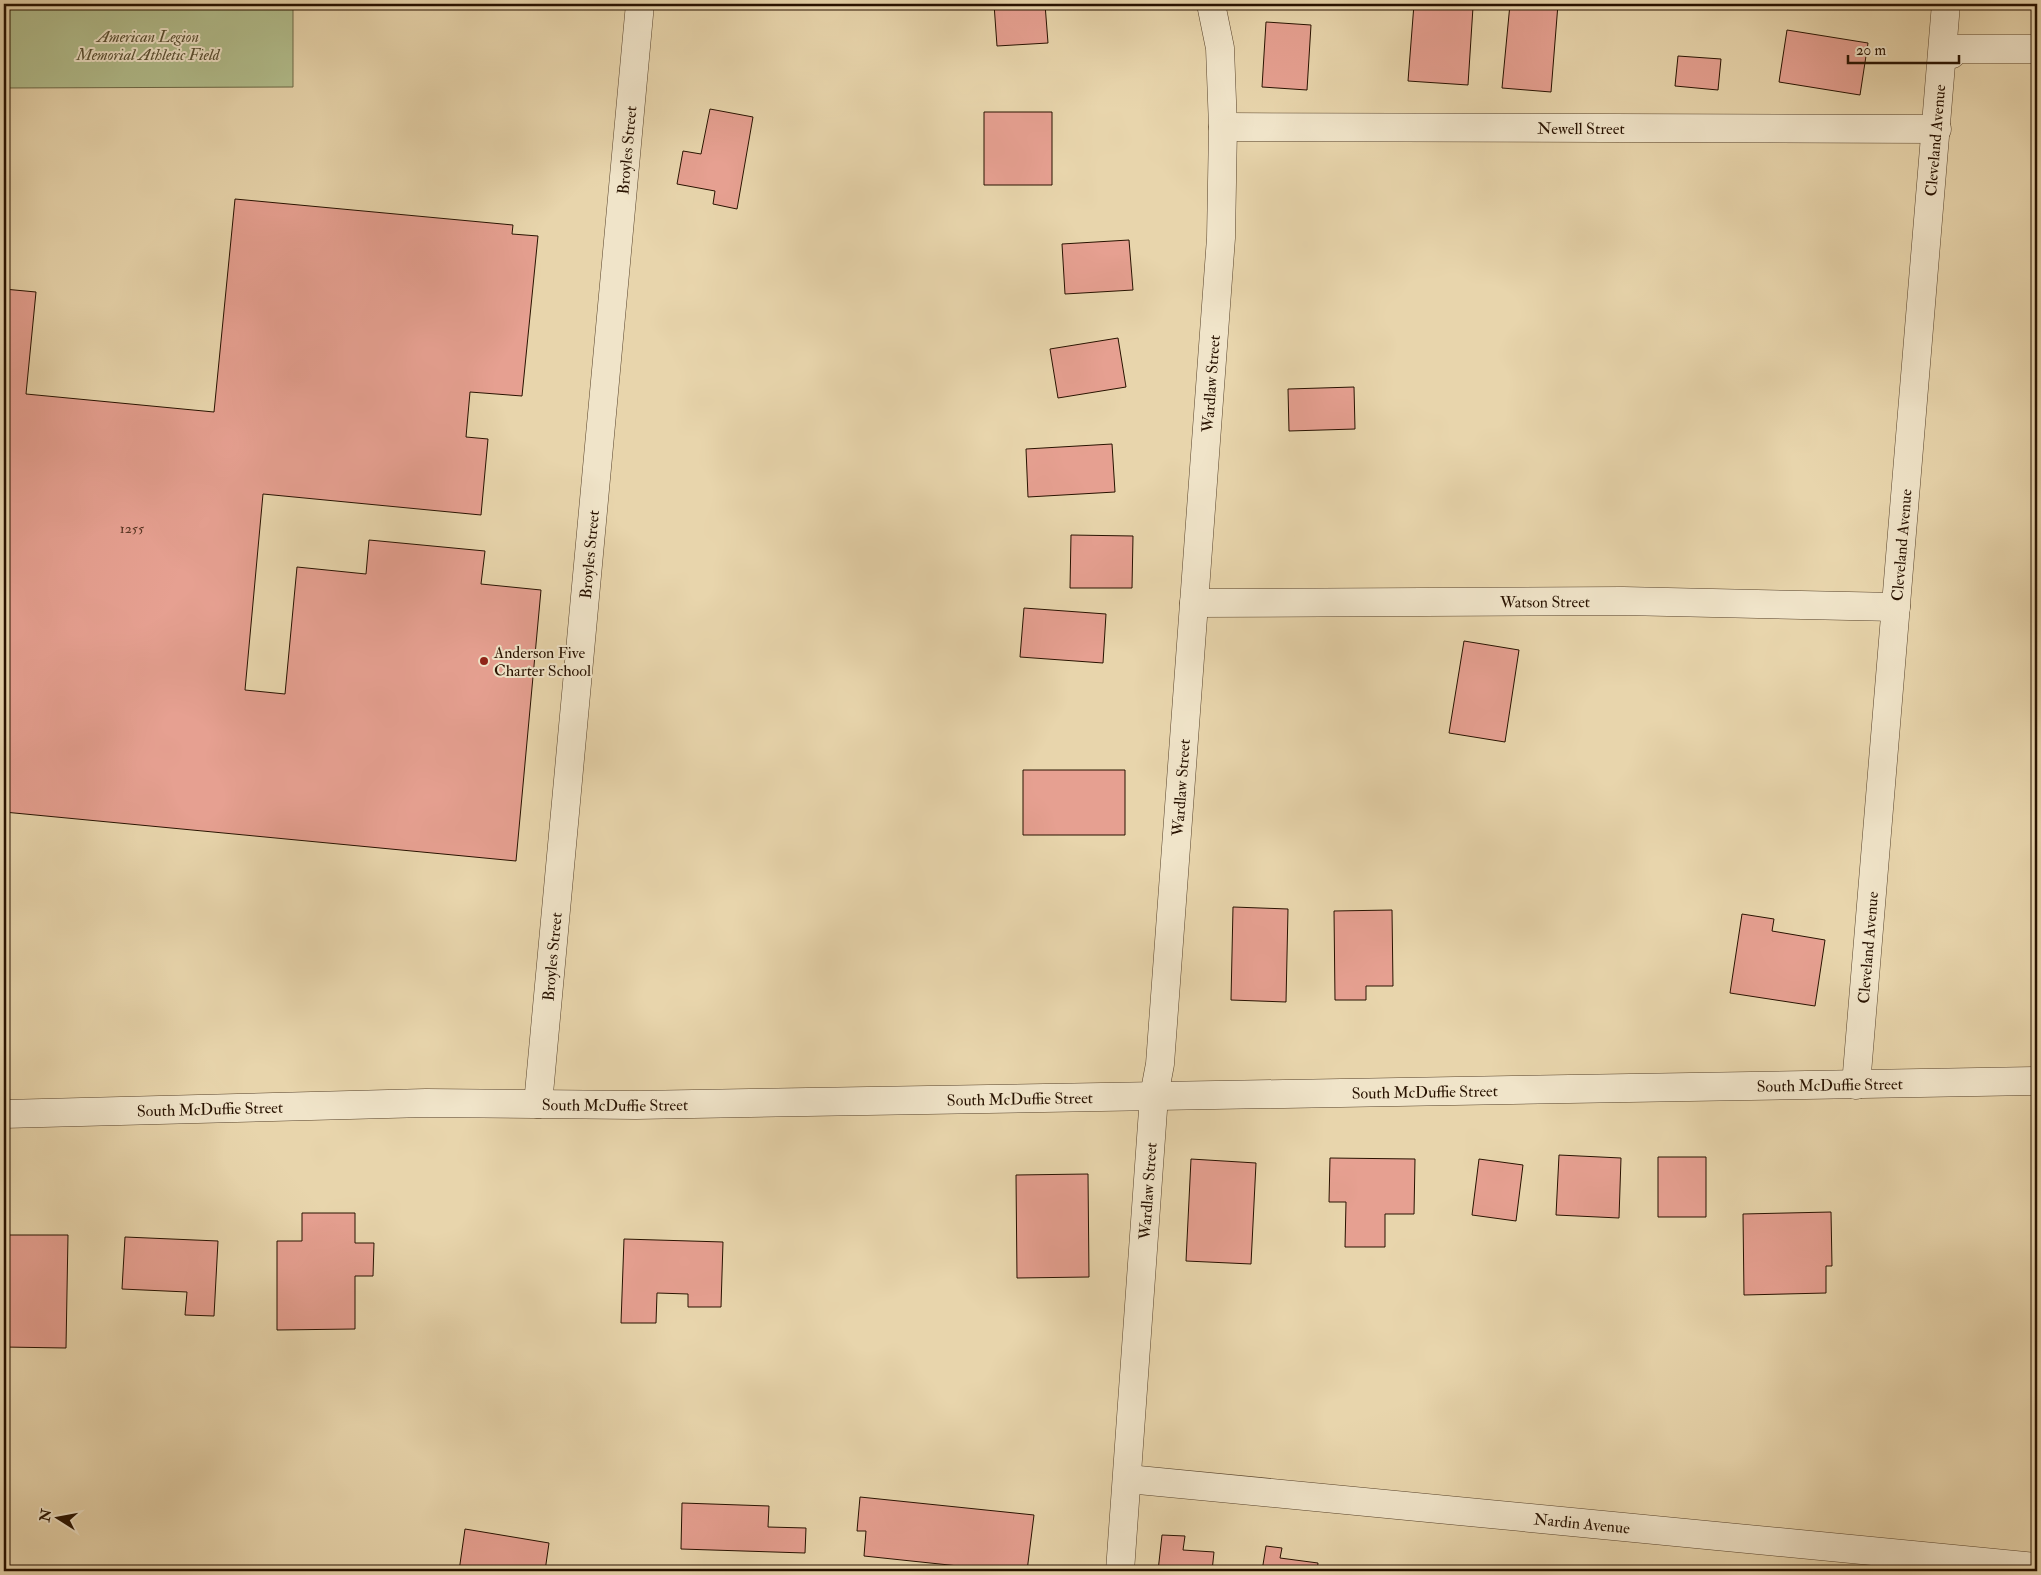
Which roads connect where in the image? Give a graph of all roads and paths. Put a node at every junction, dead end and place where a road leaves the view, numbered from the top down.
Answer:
1 (640, 4) edge
2 (1211, 4) edge
3 (1946, 4) edge
4 (2037, 49) edge
5 (1943, 52) junction
6 (1223, 127) junction
7 (1937, 129) junction
8 (1194, 603) junction
9 (1896, 607) junction
10 (2037, 1081) edge
11 (1856, 1085) junction
12 (1154, 1096) junction
13 (538, 1104) junction
14 (4, 1114) edge
15 (1128, 1479) junction
16 (2037, 1567) edge
17 (1120, 1571) edge

1 - 13 street, Broyles Street
2 - 6 street, Wardlaw Street
3 - 5 street, Cleveland Avenue
4 - 5 street
5 - 7 street, Cleveland Avenue
6 - 7 street, Newell Street
6 - 8 street, Wardlaw Street
7 - 9 street, Cleveland Avenue
8 - 9 street, Watson Street
8 - 12 street, Wardlaw Street
9 - 11 street, Cleveland Avenue
10 - 11 street, South McDuffie Street
11 - 12 street, South McDuffie Street
12 - 13 street, South McDuffie Street
12 - 15 street, Wardlaw Street
13 - 14 street, South McDuffie Street
15 - 16 street, Nardin Avenue
15 - 17 street, Wardlaw Street

